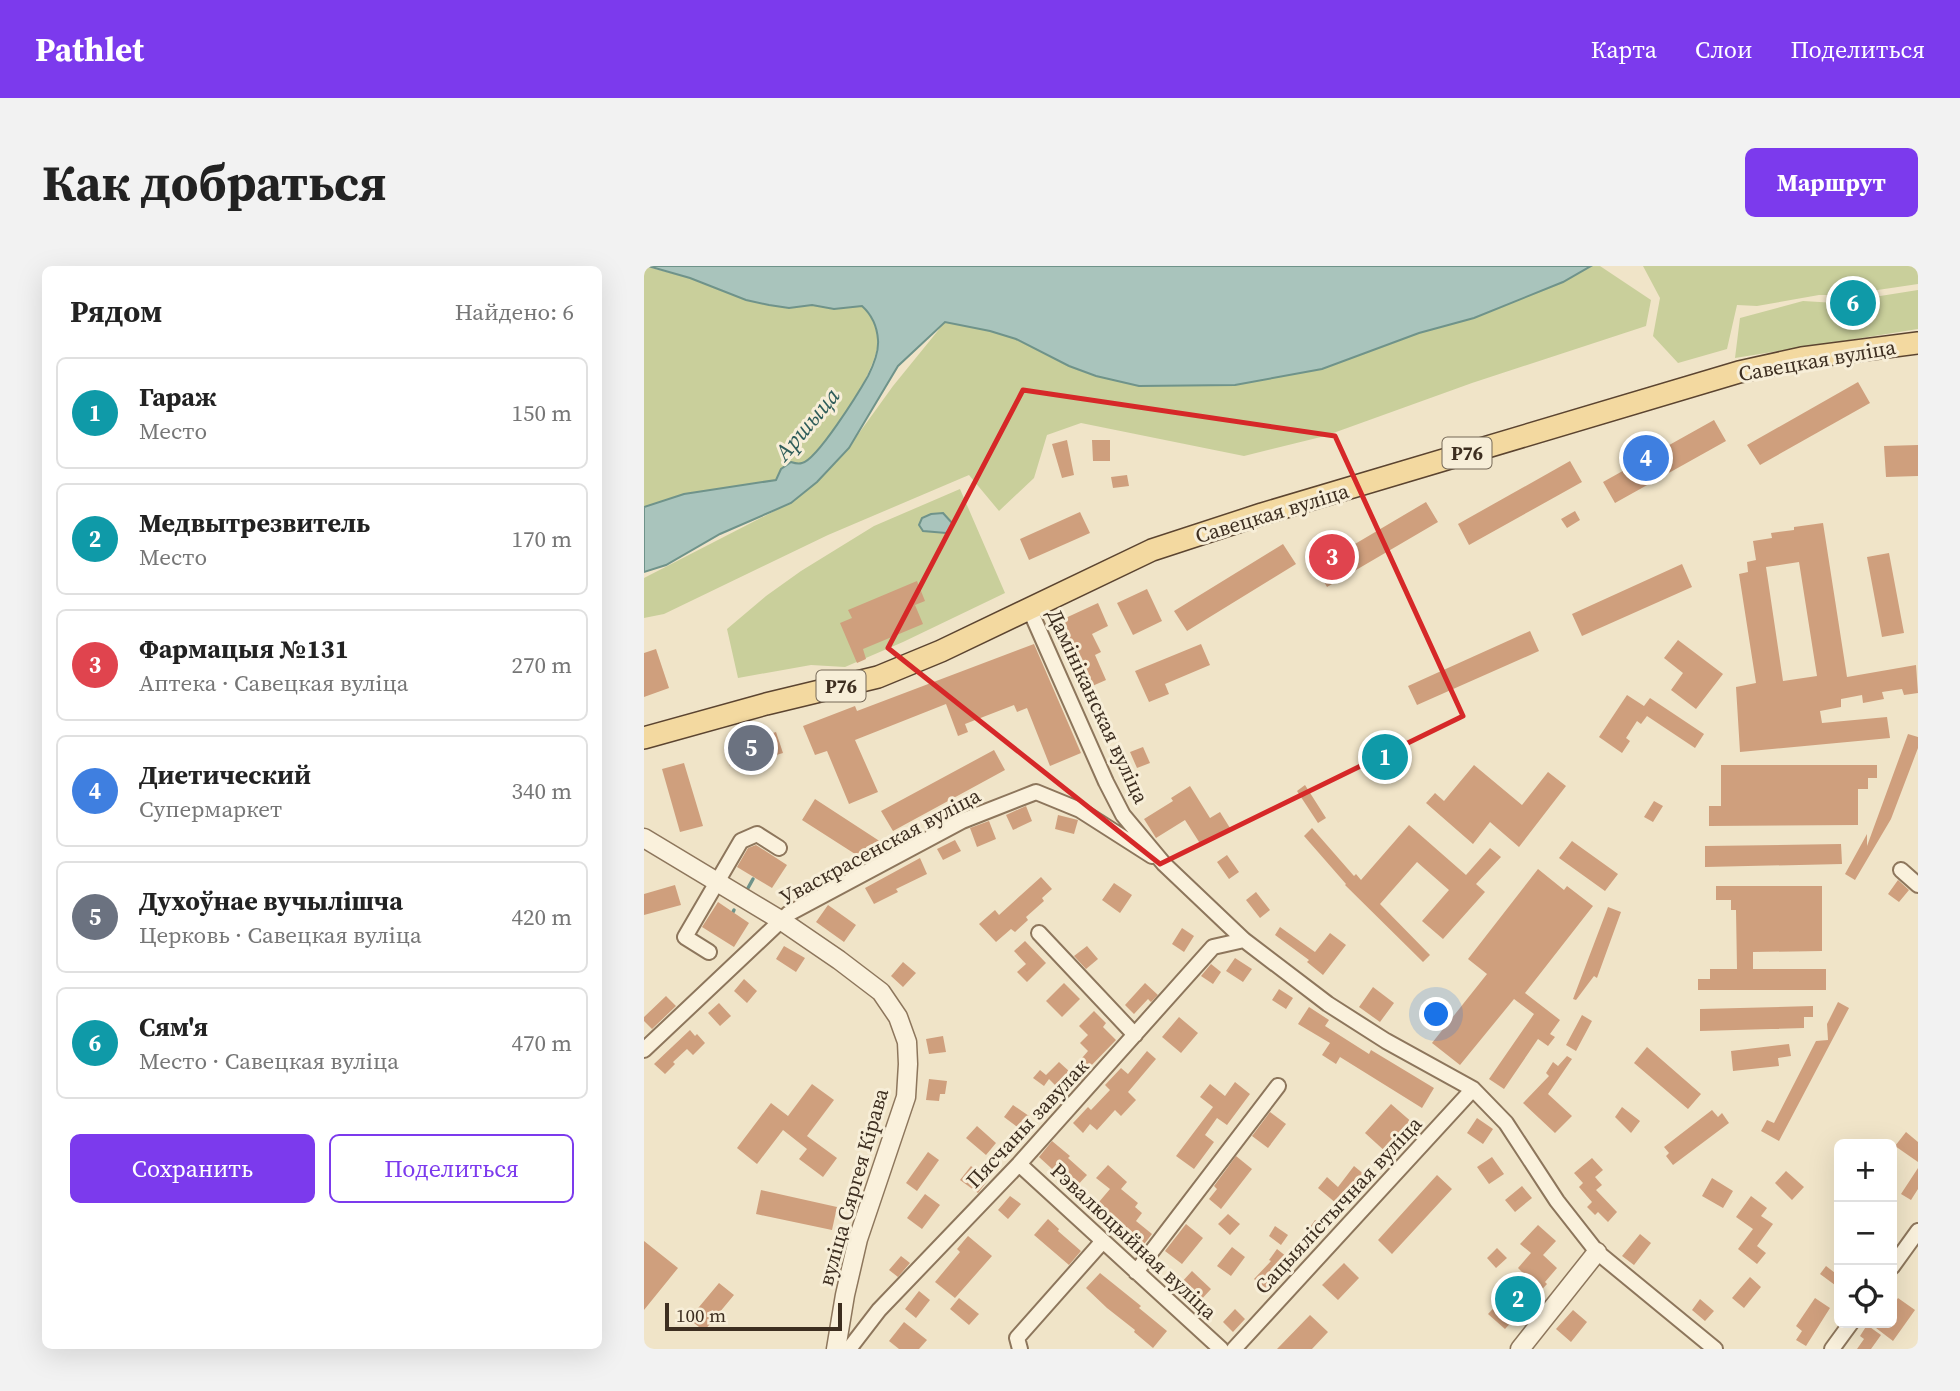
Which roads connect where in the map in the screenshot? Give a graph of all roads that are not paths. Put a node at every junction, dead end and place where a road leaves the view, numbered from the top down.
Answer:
1 (1918, 343) edge
2 (1029, 608) junction
3 (644, 738) edge
4 (644, 838) edge
5 (779, 848) dead end
6 (1164, 864) junction
7 (1900, 870) dead end
8 (717, 882) junction
9 (1918, 885) edge
10 (782, 921) junction
11 (1039, 933) dead end
12 (1244, 940) junction
13 (709, 952) dead end
14 (1135, 1035) junction
15 (644, 1050) edge
16 (1278, 1086) dead end
17 (1473, 1089) junction
18 (1019, 1164) junction
19 (1918, 1231) edge
20 (1103, 1241) junction
21 (1597, 1252) junction
22 (1893, 1265) edge
23 (1136, 1272) junction
24 (1847, 1328) edge
25 (836, 1349) edge
26 (849, 1349) edge
27 (1020, 1349) edge
28 (1221, 1349) edge
29 (1234, 1349) edge
30 (1520, 1349) edge
31 (1715, 1349) edge
32 (1832, 1349) edge

1 - 2 main road, Савецкая вуліца / Р76
2 - 3 main road, Савецкая вуліца / Р76
2 - 6 street, Дамініканская вуліца
4 - 8 street, вуліца Сяргея Кірава
5 - 8 street
6 - 10 street, Уваскрасенская вуліца
6 - 12 street, Дамініканская вуліца
7 - 9 street
8 - 10 street, вуліца Сяргея Кірава
8 - 13 street
10 - 15 street, Уваскрасенская вуліца
10 - 25 street, вуліца Сяргея Кірава
11 - 14 street
12 - 14 street, Пясчаны завулак
12 - 17 street, Дамініканская вуліца
14 - 18 street, Пясчаны завулак
16 - 23 street
17 - 21 street, Дамініканская вуліца
17 - 29 street, Сацыялістычная вуліца
18 - 20 street, Рэвалюцыйная вуліца
18 - 26 street, Пясчаны завулак
19 - 22 street
20 - 23 street, Рэвалюцыйная вуліца
20 - 27 street
21 - 30 street
21 - 31 street, Дамініканская вуліца
23 - 28 street, Рэвалюцыйная вуліца
24 - 32 street

